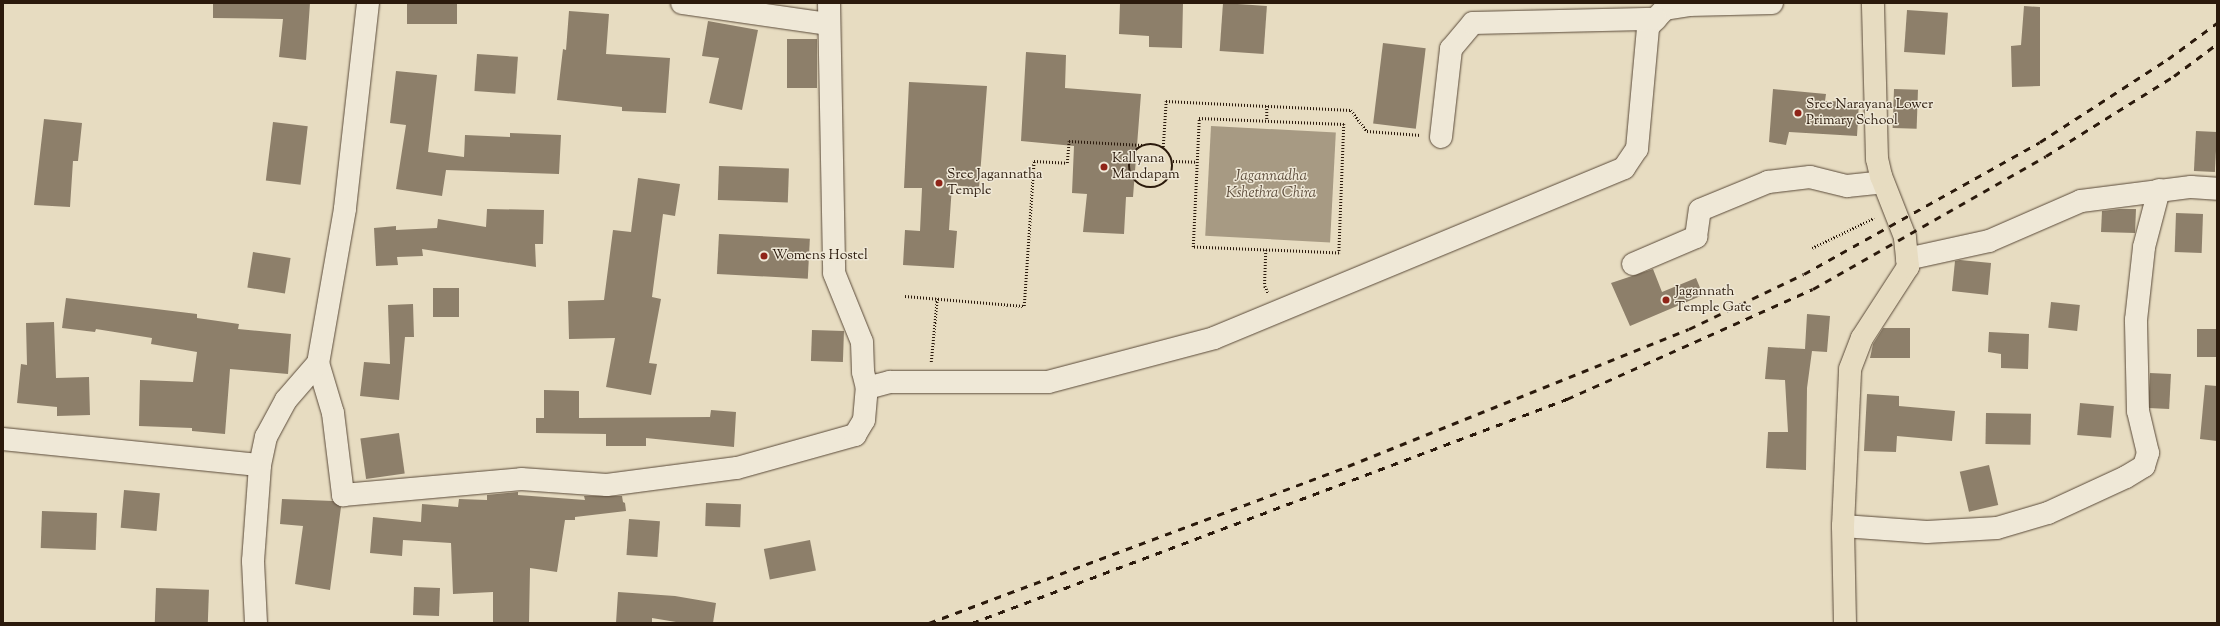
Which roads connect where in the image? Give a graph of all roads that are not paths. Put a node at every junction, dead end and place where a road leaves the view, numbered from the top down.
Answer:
1 (368, 3) edge
2 (682, 3) edge
3 (1772, 3) edge
4 (1873, 3) edge
5 (829, 14) edge
6 (1656, 19) junction
7 (1441, 137) road end
8 (1883, 182) junction
9 (2159, 190) junction
10 (2217, 190) edge
11 (1907, 259) junction
12 (1633, 264) dead end
13 (318, 363) junction
14 (867, 388) junction
15 (3, 439) edge
16 (260, 465) junction
17 (1843, 526) junction
18 (256, 623) edge
19 (1845, 623) edge

1 - 13 street
2 - 5 street
3 - 6 street
4 - 8 main road
5 - 14 street
6 - 7 street
6 - 14 street
8 - 11 main road
8 - 12 street
9 - 10 street
9 - 11 street
9 - 17 street
11 - 17 main road
13 - 14 street
13 - 16 street
15 - 16 street
16 - 18 street
17 - 19 main road

